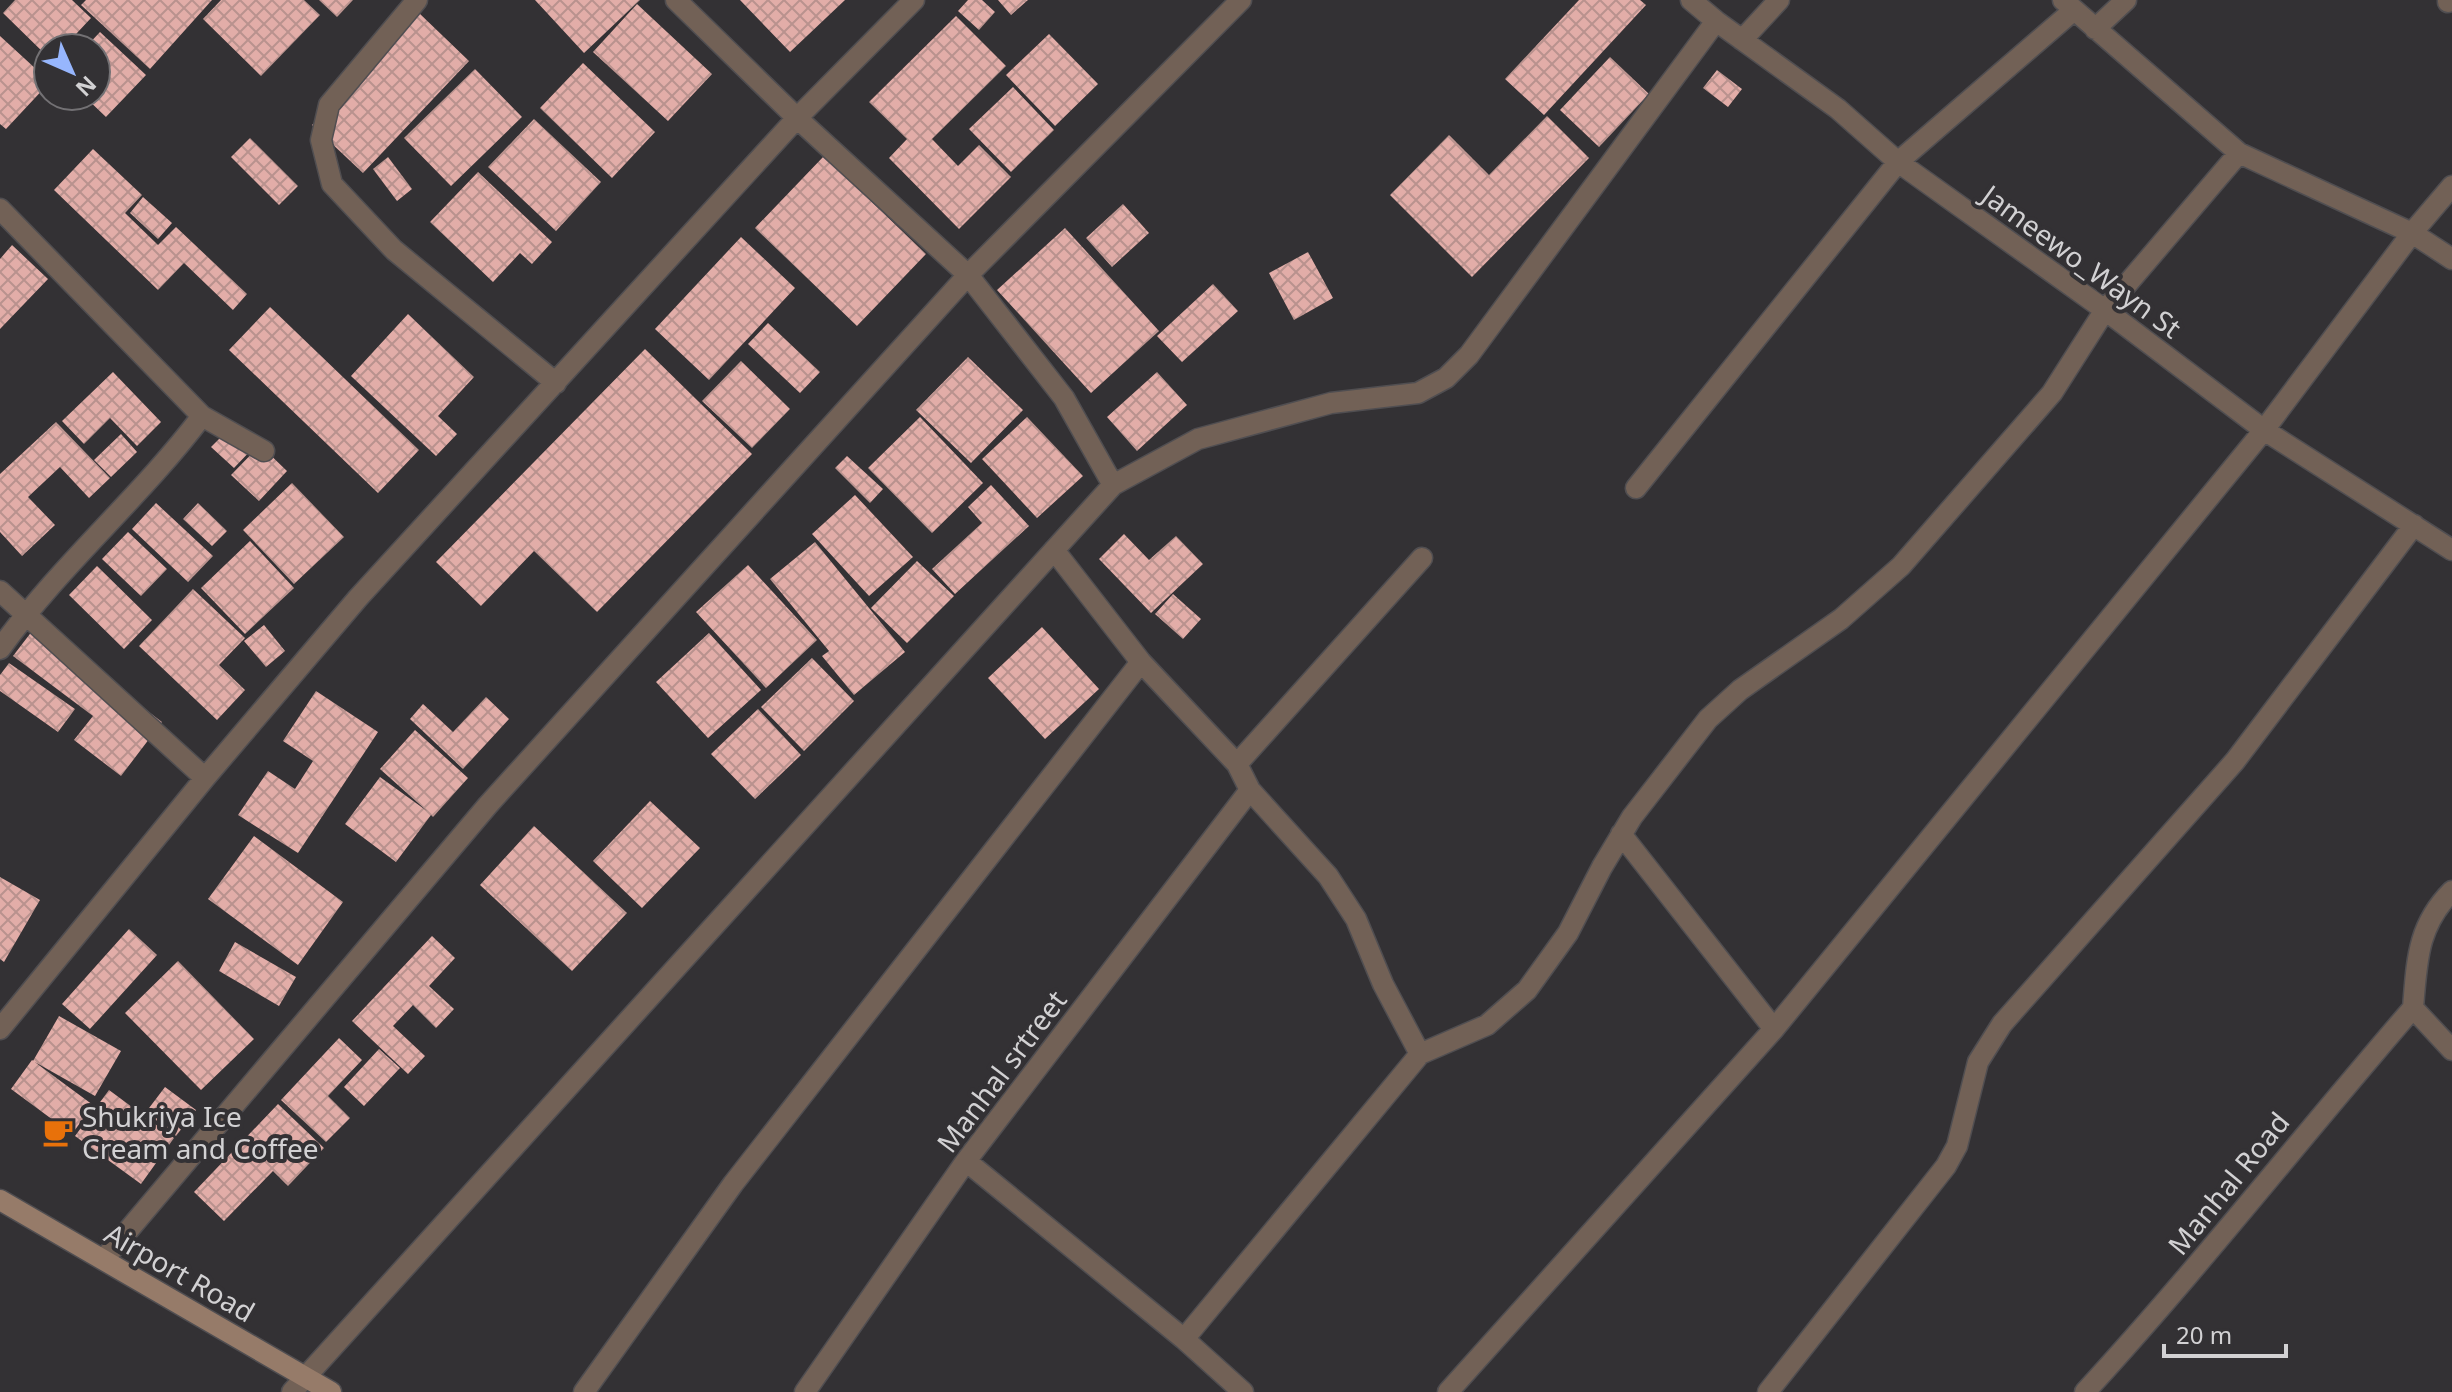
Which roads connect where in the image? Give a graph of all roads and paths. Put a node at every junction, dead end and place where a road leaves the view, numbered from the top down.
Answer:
1 (417, 0) edge
2 (676, 0) edge
3 (914, 0) edge
4 (1241, 0) edge
5 (1691, 0) edge
6 (1779, 0) edge
7 (2126, 0) edge
8 (2068, 5) edge
9 (1716, 21) junction
10 (2095, 29) junction
11 (1742, 40) junction
12 (797, 118) junction
13 (2239, 153) junction
14 (1898, 162) junction
15 (2452, 186) edge
16 (1, 213) edge
17 (2412, 233) junction
18 (2452, 259) edge
19 (968, 275) junction
20 (2105, 310) junction
21 (556, 383) junction
22 (202, 416) junction
23 (2264, 430) junction
24 (264, 451) dead end
25 (1113, 485) junction
26 (1636, 488) dead end
27 (2414, 525) junction
28 (2451, 546) edge
29 (1054, 550) junction
30 (1422, 558) dead end
31 (0, 591) edge
32 (26, 612) junction
33 (0, 649) edge
34 (1141, 662) junction
35 (1237, 764) junction
36 (205, 778) junction
37 (1250, 790) junction
38 (1621, 834) junction
39 (2452, 891) edge
40 (2413, 1008) junction
41 (0, 1029) edge
42 (1774, 1029) junction
43 (2452, 1050) edge
44 (1420, 1054) junction
45 (966, 1161) junction
46 (0, 1200) edge
47 (104, 1259) junction
48 (1184, 1339) junction
49 (298, 1385) edge
50 (331, 1392) edge
51 (584, 1392) edge
52 (805, 1392) edge
53 (1243, 1392) edge
54 (1448, 1392) edge
55 (1768, 1392) edge
56 (2085, 1392) edge

1 - 21 street
2 - 12 street
3 - 12 street
4 - 19 street
5 - 9 street, Jameewo_Wayn St
6 - 11 street
7 - 10 street
8 - 10 street
8 - 14 street
9 - 11 street, Jameewo_Wayn St
9 - 25 street
10 - 13 street
11 - 14 street, Jameewo_Wayn St
12 - 19 street
12 - 21 street
13 - 17 street
13 - 20 street
14 - 20 street, Jameewo_Wayn St
14 - 26 street
15 - 17 street
16 - 22 street
17 - 18 street
17 - 23 street
19 - 25 street
19 - 47 street
20 - 23 street, Jameewo_Wayn St
20 - 38 street
21 - 36 street
22 - 24 street
22 - 32 street
23 - 27 street, Jameewo_Wayn St
23 - 42 street
25 - 29 street
27 - 28 street, Jameewo_Wayn St
27 - 55 street
29 - 34 street
29 - 49 street
30 - 35 street
31 - 32 street
32 - 33 street
32 - 36 street
34 - 35 street
34 - 51 street
35 - 37 street
36 - 41 street
37 - 44 street
37 - 45 street, Manhal srtreet
38 - 42 street
38 - 44 street
39 - 40 street
40 - 43 street
40 - 56 street, Manhal Road
42 - 54 street
44 - 48 street
45 - 48 street
45 - 52 street, Manhal srtreet
46 - 47 main road, Airport Road
47 - 49 main road, Airport Road
48 - 53 street
49 - 50 main road, Airport Road

